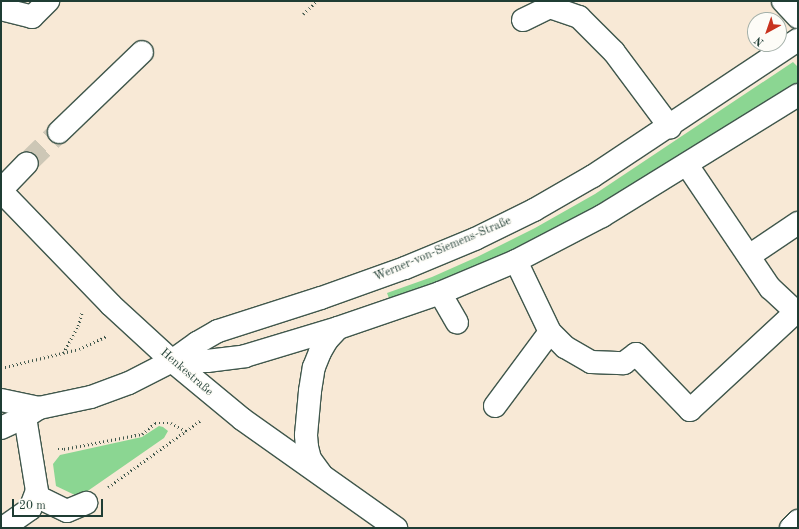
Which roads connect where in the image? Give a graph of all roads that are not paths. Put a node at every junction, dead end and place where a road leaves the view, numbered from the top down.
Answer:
1 (48, 1) edge
2 (783, 1) edge
3 (1, 9) edge
4 (798, 17) edge
5 (523, 20) dead end
6 (798, 40) edge
7 (142, 52) dead end
8 (798, 96) edge
9 (670, 127) junction
10 (59, 132) tunnel mouth
11 (28, 163) tunnel mouth
12 (687, 165) junction
13 (1, 190) edge
14 (798, 223) edge
15 (749, 256) junction
16 (516, 261) junction
17 (440, 293) junction
18 (457, 323) dead end
19 (338, 328) junction
20 (550, 332) junction
21 (172, 362) junction
22 (1, 400) edge
23 (495, 406) dead end
24 (32, 412) junction
25 (1, 428) edge
26 (324, 479) junction
27 (36, 496) junction
28 (86, 503) road end
29 (798, 521) edge
30 (387, 525) edge
31 (3, 528) edge
32 (791, 528) edge

1 - 3 main road
2 - 4 main road
5 - 9 main road
6 - 9 main road, Werner-von-Siemens-Straße
7 - 10 main road
8 - 12 main road, Werner-von-Siemens-Straße
9 - 21 main road, Werner-von-Siemens-Straße
11 - 13 main road
12 - 15 main road
12 - 16 main road, Werner-von-Siemens-Straße
13 - 21 main road, Henkestraße
14 - 15 main road
15 - 20 main road
16 - 17 main road, Werner-von-Siemens-Straße
16 - 20 main road
17 - 18 main road
17 - 19 main road, Werner-von-Siemens-Straße
19 - 21 main road, Werner-von-Siemens-Straße
19 - 26 main road
20 - 23 main road
21 - 24 main road, Werner-von-Siemens-Straße
21 - 26 main road, Henkestraße
22 - 24 main road, Werner-von-Siemens-Straße
24 - 25 main road, Werner-von-Siemens-Straße
24 - 27 main road
26 - 30 main road, Henkestraße
27 - 28 main road
27 - 31 main road
29 - 32 main road

